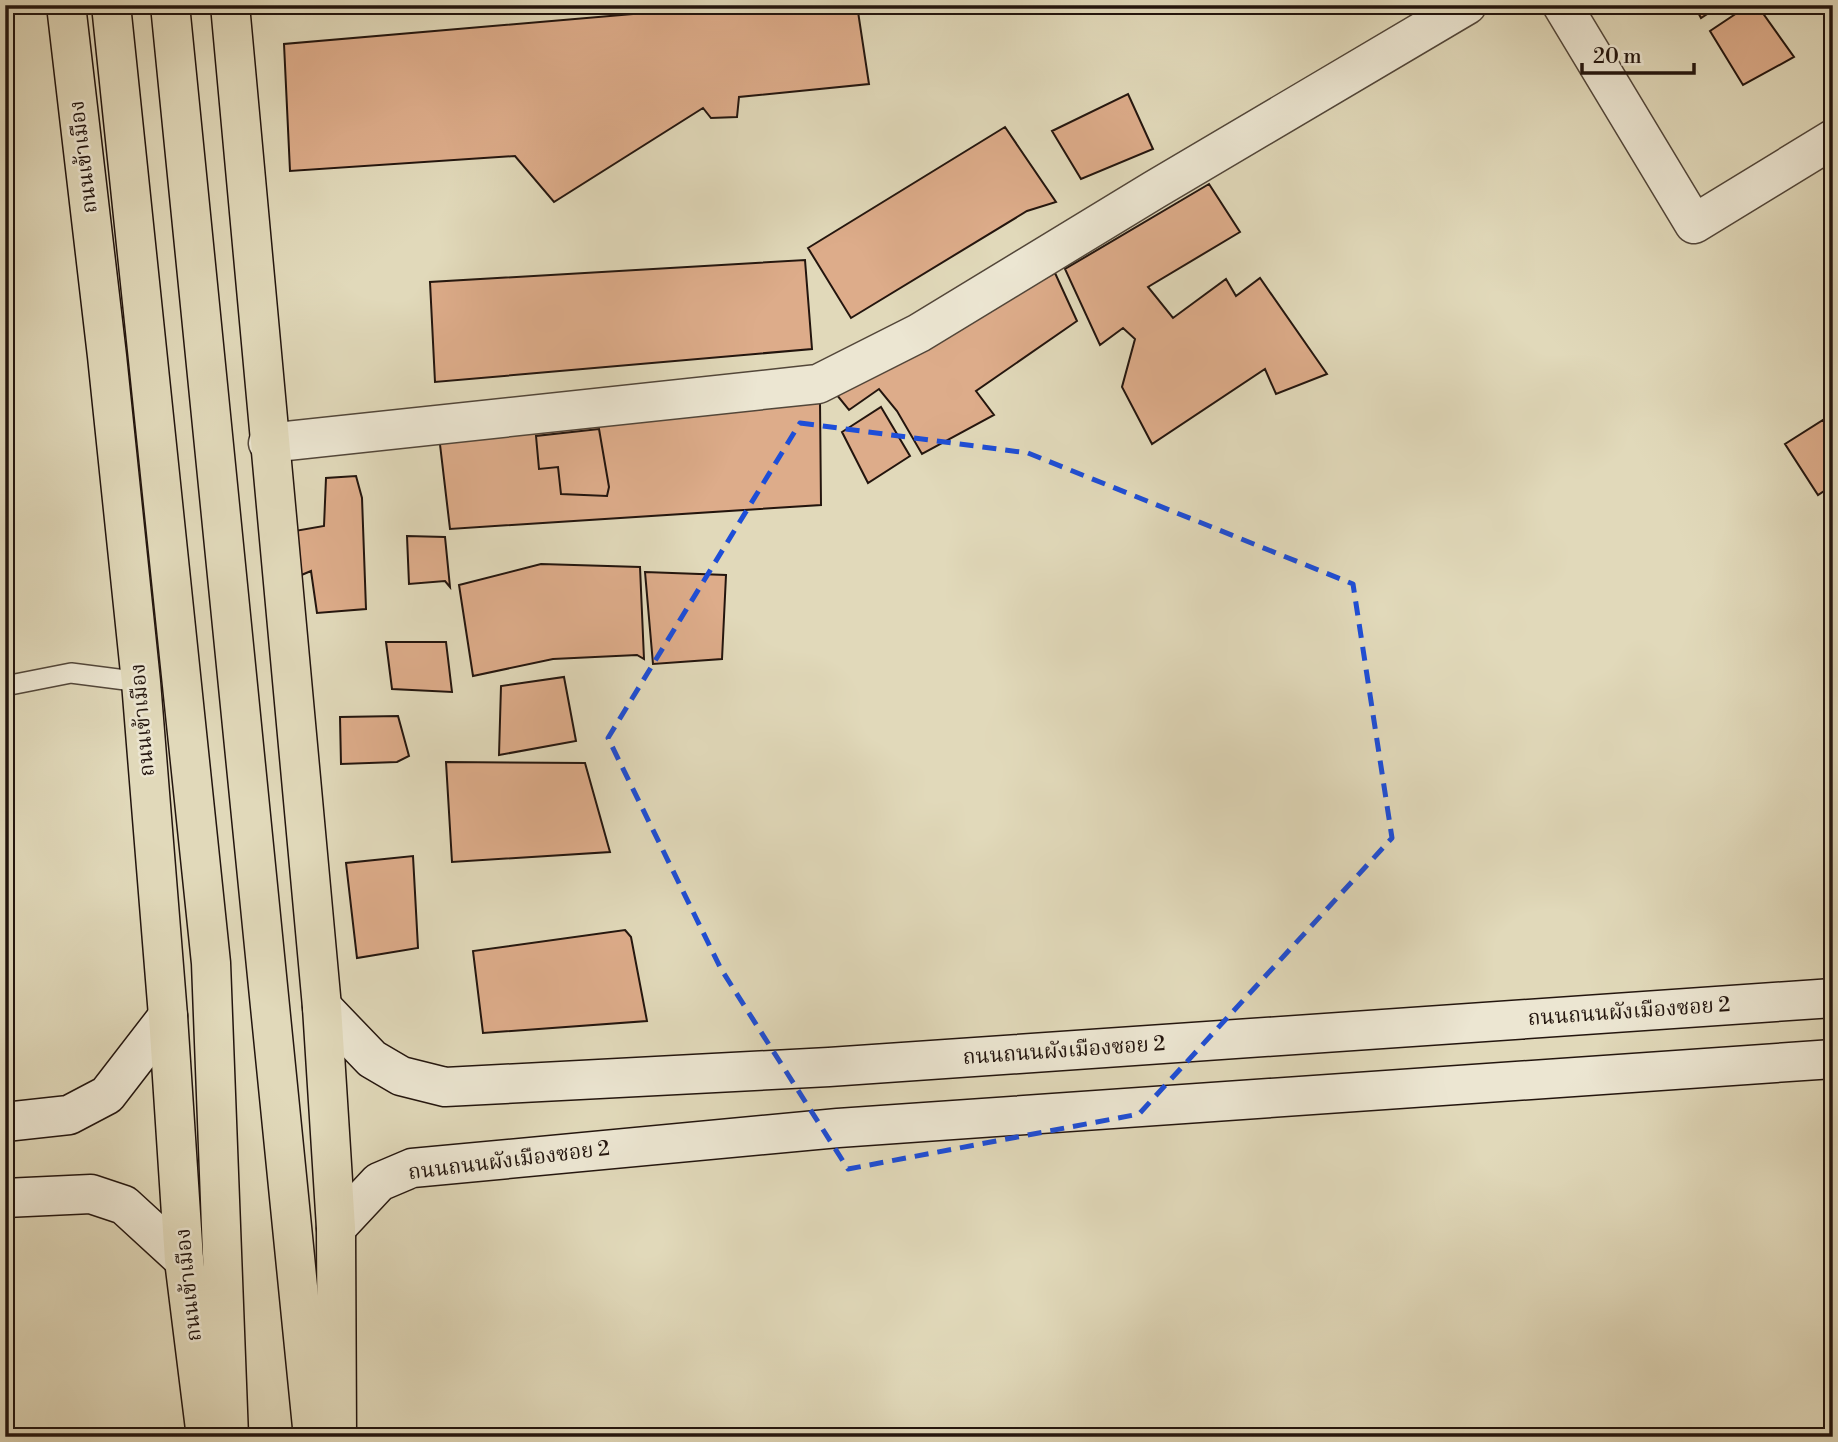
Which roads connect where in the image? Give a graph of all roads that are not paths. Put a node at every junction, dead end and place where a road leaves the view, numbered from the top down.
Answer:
1 (66, 5) edge
2 (111, 5) edge
3 (170, 5) edge
4 (230, 5) edge
5 (1467, 5) edge
6 (1562, 5) edge
7 (1833, 139) edge
8 (268, 443) junction
9 (141, 682) junction
10 (5, 686) edge
11 (1833, 998) edge
12 (322, 1007) junction
13 (168, 1016) junction
14 (1833, 1059) edge
15 (829, 1067) junction
16 (5, 1122) edge
17 (838, 1128) junction
18 (5, 1198) edge
19 (336, 1228) junction
20 (184, 1260) junction
21 (206, 1437) edge
22 (229, 1437) edge
23 (313, 1437) edge
24 (337, 1437) edge

1 - 9 main road, ถนนเข้าเมือง
2 - 22 main road
3 - 23 main road
4 - 8 main road
5 - 8 street
6 - 7 street
8 - 12 main road
9 - 10 lane
9 - 13 main road, ถนนเข้าเมือง
11 - 15 street, ถนนถนนผังเมืองซอย 2
12 - 15 street, ถนนถนนผังเมืองซอย 2
12 - 19 main road
13 - 16 street
13 - 20 main road, ถนนเข้าเมือง
14 - 17 street, ถนนถนนผังเมืองซอย 2
15 - 17 street
17 - 19 street, ถนนถนนผังเมืองซอย 2
18 - 20 street
19 - 24 main road
20 - 21 main road, ถนนเข้าเมือง

